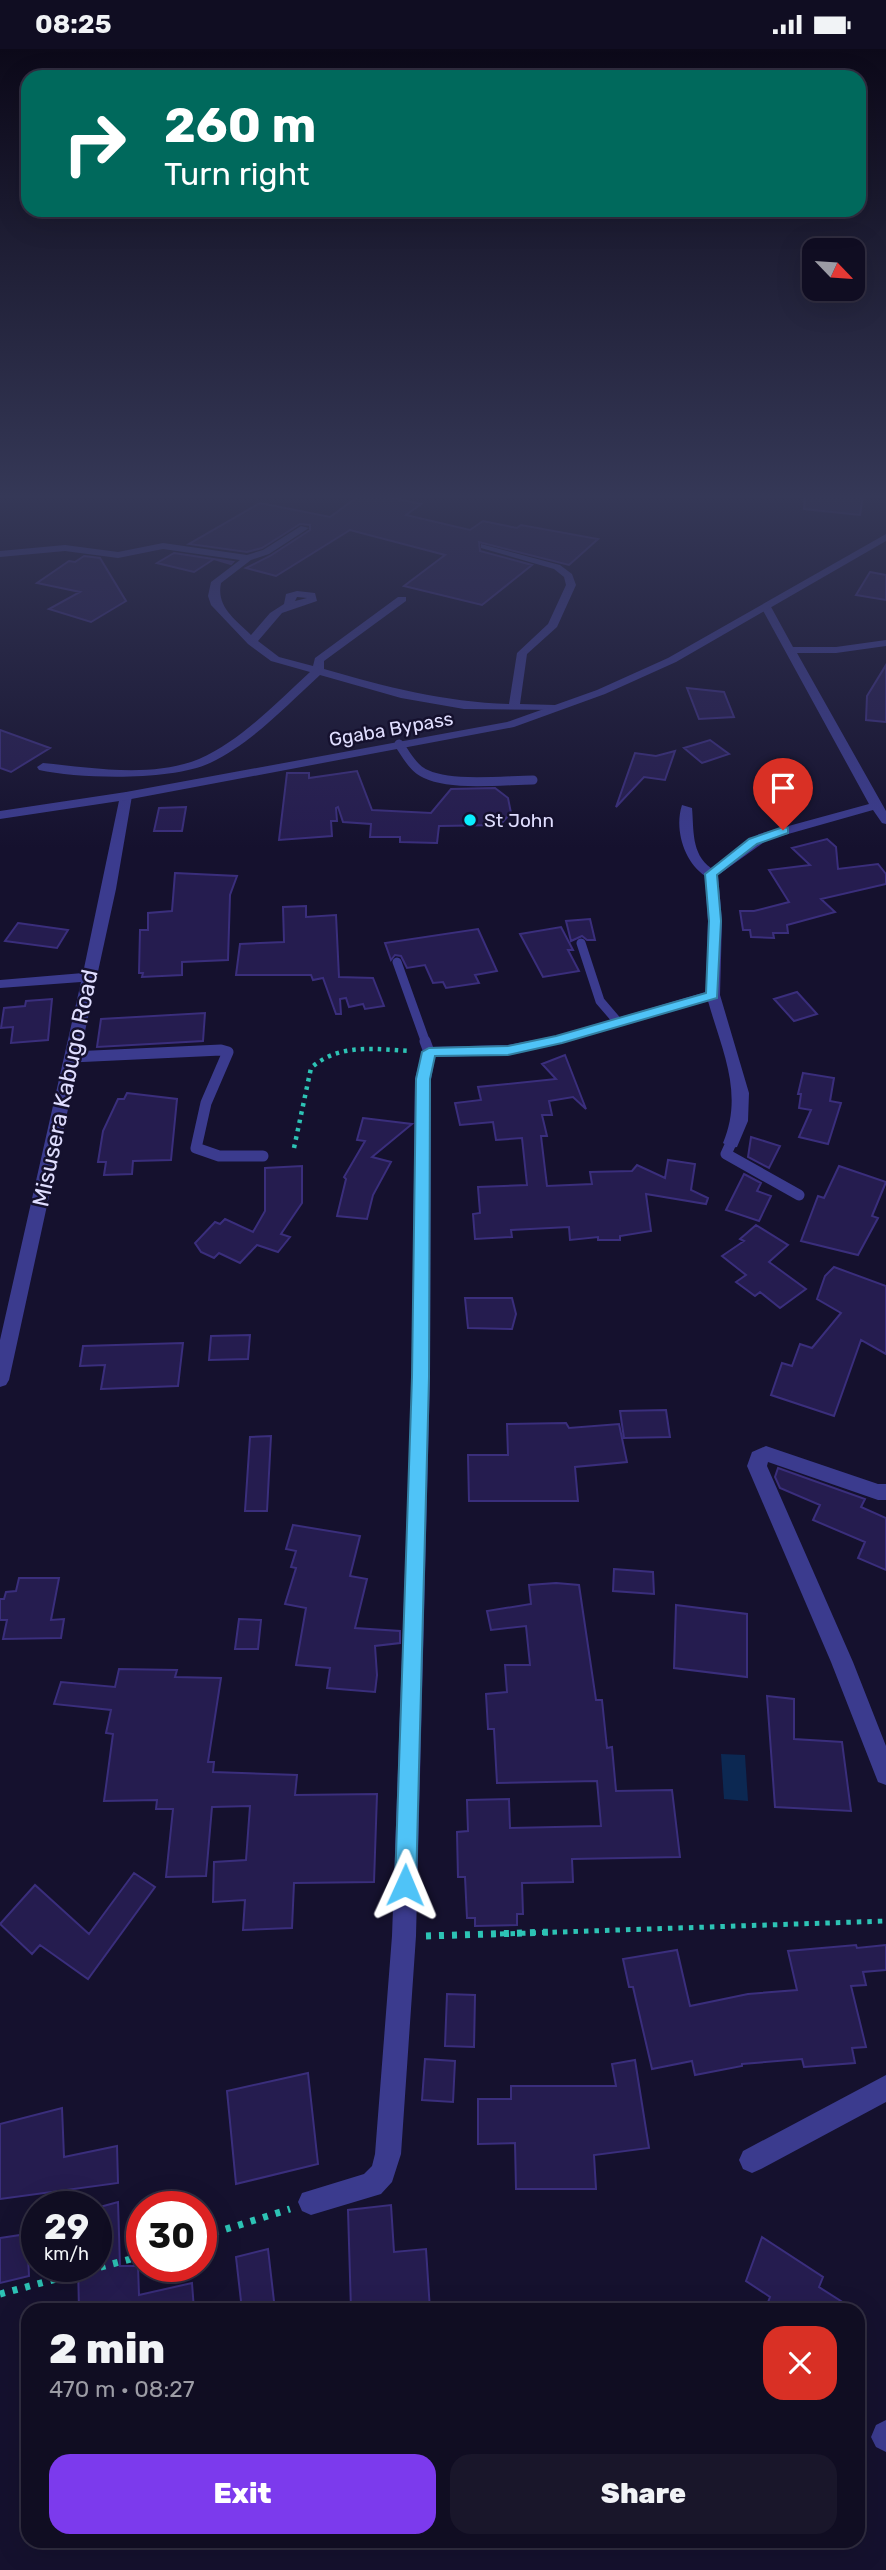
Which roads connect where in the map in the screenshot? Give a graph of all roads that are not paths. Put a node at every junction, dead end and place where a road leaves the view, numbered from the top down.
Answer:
1 (224, 613) edge
2 (279, 613) edge
3 (383, 613) edge
4 (559, 613) edge
5 (756, 613) edge
6 (769, 613) edge
7 (267, 622) junction
8 (237, 625) junction
9 (252, 642) junction
10 (886, 643) edge
11 (792, 650) junction
12 (318, 671) junction
13 (514, 708) junction
14 (555, 708) junction
15 (399, 744) junction
16 (43, 767) dead end
17 (533, 780) dead end
18 (126, 796) junction
19 (876, 806) junction
20 (686, 808) dead end
21 (0, 815) edge
22 (886, 820) edge
23 (711, 874) junction
24 (581, 943) dead end
25 (397, 962) dead end
26 (88, 977) junction
27 (0, 984) edge
28 (713, 995) junction
29 (618, 1022) junction
30 (429, 1052) junction
31 (72, 1057) junction
32 (731, 1143) joint
33 (263, 1156) dead end
34 (799, 1195) dead end
35 (0, 1380) edge
36 (886, 1492) edge
37 (886, 1774) edge
38 (886, 2088) edge
39 (752, 2160) dead end
40 (311, 2202) road end

1 - 8 street
2 - 7 street
3 - 12 street
4 - 13 street
5 - 14 street, Ggaba Bypass
6 - 11 street
7 - 8 street
7 - 9 street
8 - 9 street
9 - 12 street
10 - 11 street
11 - 19 street
12 - 13 street
12 - 16 street
13 - 14 street
14 - 15 street, Ggaba Bypass
15 - 17 lane
15 - 18 street, Ggaba Bypass
18 - 21 street, Ggaba Bypass
18 - 26 street, Misusera Kabugo Road
19 - 22 street
19 - 23 street
20 - 23 street
23 - 28 street
24 - 29 lane
25 - 30 lane
26 - 27 street
26 - 31 street, Misusera Kabugo Road
28 - 29 street
28 - 32 street
29 - 30 street
30 - 40 street
31 - 33 lane
31 - 35 street, Misusera Kabugo Road
32 - 34 lane
36 - 37 street
38 - 39 street

